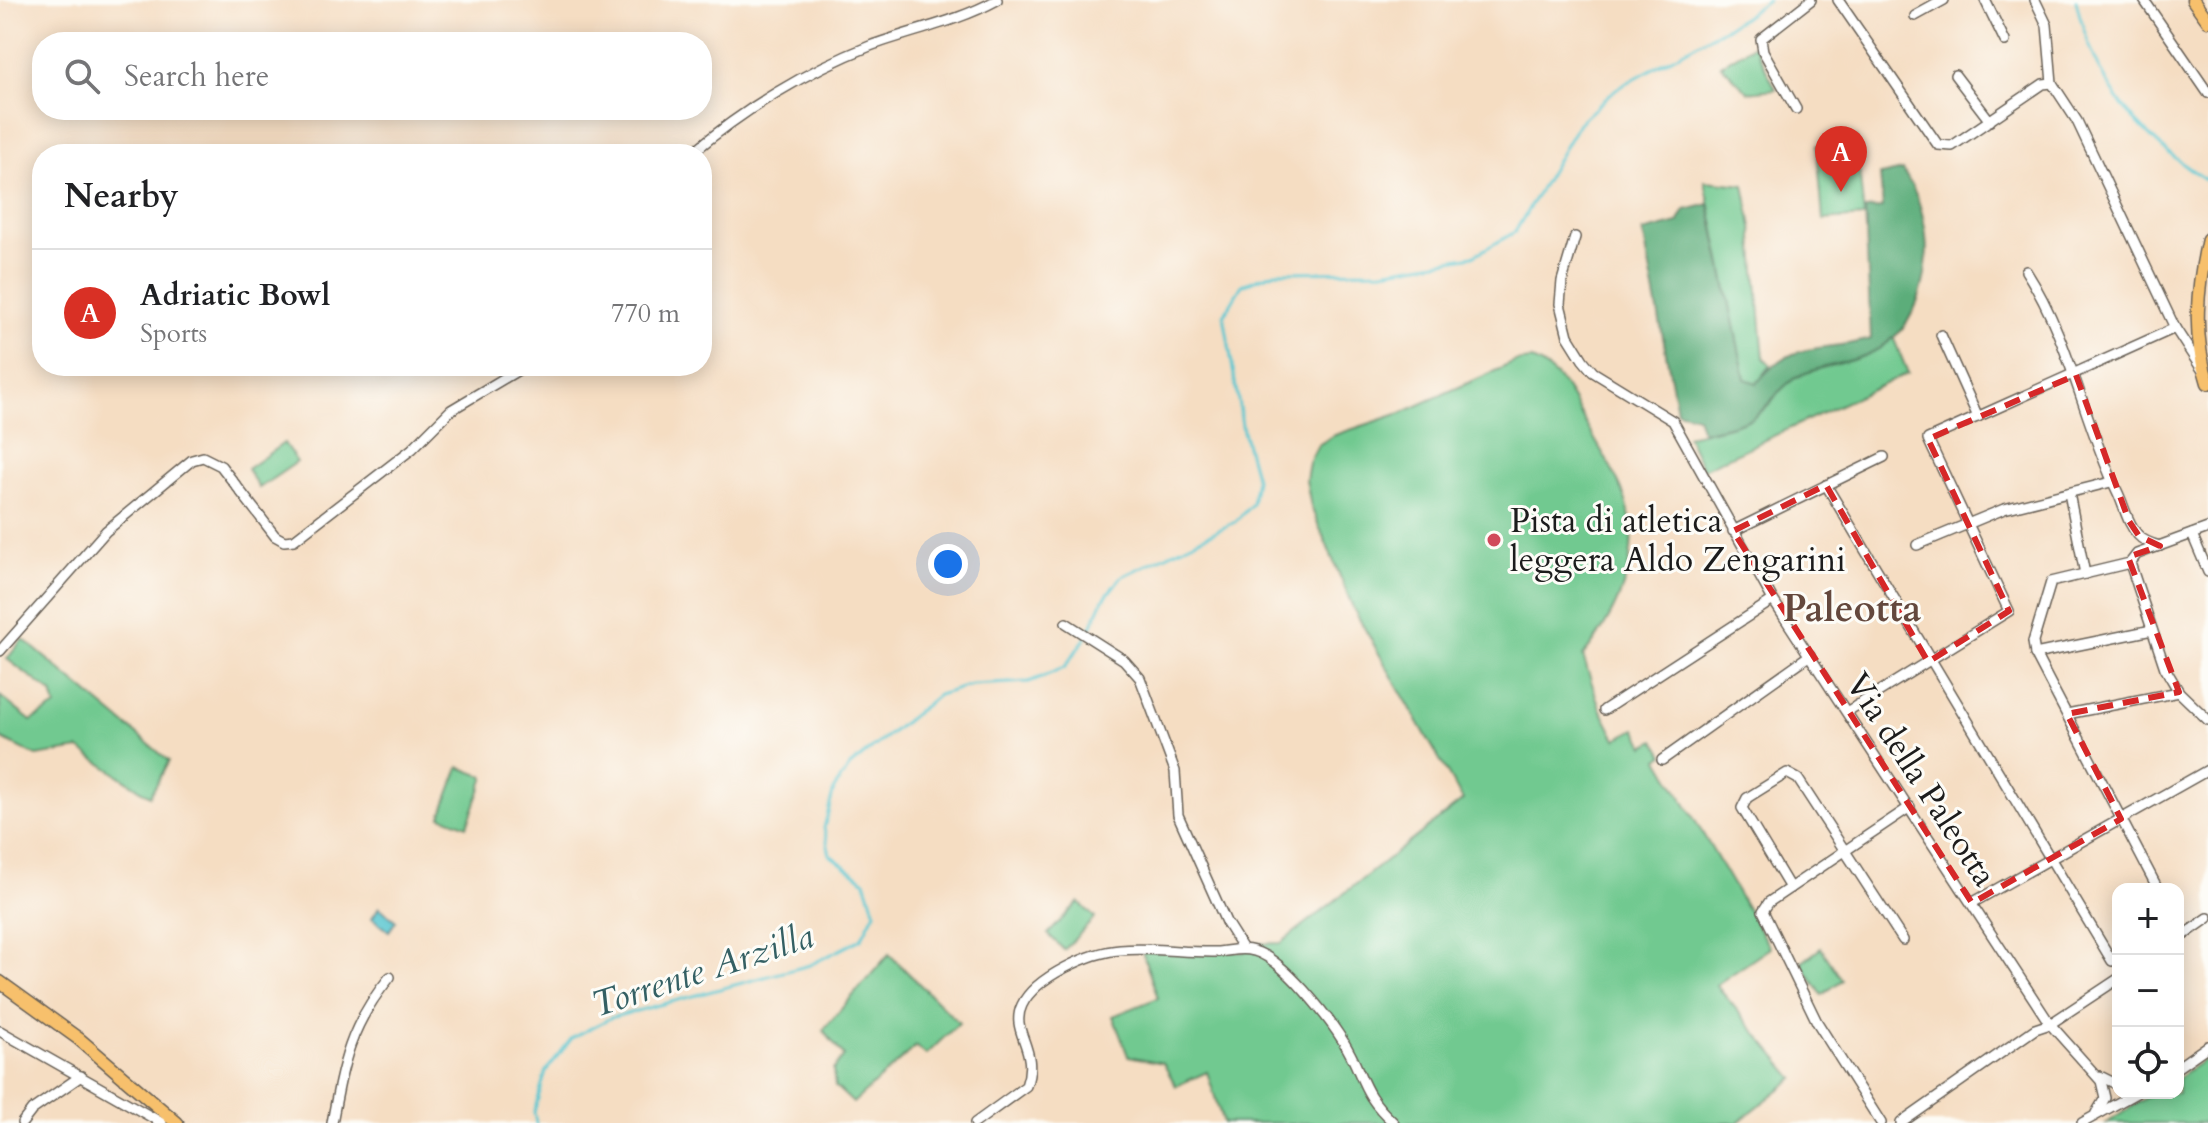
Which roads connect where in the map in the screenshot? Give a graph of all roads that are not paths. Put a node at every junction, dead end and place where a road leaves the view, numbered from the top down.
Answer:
1 (997, 0) edge
2 (1811, 0) edge
3 (1838, 0) edge
4 (1944, 0) edge
5 (1985, 0) edge
6 (2035, 0) edge
7 (2144, 0) edge
8 (2193, 0) edge
9 (1915, 16) dead end
10 (2208, 21) edge
11 (2005, 41) dead end
12 (1955, 75) dead end
13 (2052, 83) junction
14 (2208, 93) edge
15 (1796, 109) dead end
16 (1990, 121) junction
17 (705, 144) edge
18 (1575, 237) dead end
19 (2208, 239) edge
20 (2026, 271) dead end
21 (2175, 328) junction
22 (1941, 335) dead end
23 (2203, 336) edge
24 (2076, 375) junction
25 (508, 376) edge
26 (2206, 378) edge
27 (1978, 417) junction
28 (1884, 457) dead end
29 (2111, 482) junction
30 (1826, 485) junction
31 (2069, 493) junction
32 (1967, 524) junction
33 (2208, 528) edge
34 (1733, 531) junction
35 (2192, 534) junction
36 (1917, 545) dead end
37 (2160, 546) junction
38 (2130, 563) junction
39 (2208, 572) edge
40 (2085, 574) junction
41 (1773, 600) junction
42 (1066, 623) dead end
43 (2152, 630) junction
44 (0, 651) edge
45 (2035, 654) junction
46 (1810, 655) junction
47 (1928, 662) junction
48 (2179, 692) junction
49 (1604, 710) dead end
50 (1848, 711) junction
51 (2067, 714) junction
52 (2208, 720) edge
53 (1662, 760) dead end
54 (2208, 770) edge
55 (1910, 807) junction
56 (2121, 819) junction
57 (1845, 851) junction
58 (2050, 859) junction
59 (2155, 883) edge
60 (1790, 888) junction
61 (1972, 903) junction
62 (2208, 918) edge
63 (2184, 935) edge
64 (1903, 940) dead end
65 (1243, 949) junction
66 (2112, 961) dead end
67 (390, 977) dead end
68 (0, 982) edge
69 (2112, 983) edge
70 (2048, 1021) junction
71 (0, 1031) edge
72 (2208, 1046) edge
73 (2184, 1063) edge
74 (2093, 1073) junction
75 (81, 1076) junction
76 (2112, 1082) edge
77 (2124, 1099) edge
78 (2096, 1113) junction
79 (22, 1123) edge
80 (162, 1123) edge
81 (177, 1123) edge
82 (332, 1123) edge
83 (975, 1123) edge
84 (1394, 1123) edge
85 (1881, 1123) edge
86 (1901, 1123) edge
87 (2082, 1123) edge

1 - 17 street
2 - 15 street
3 - 16 street
4 - 9 street
5 - 11 street
6 - 13 street
7 - 14 street
8 - 10 main road
12 - 16 street
13 - 16 street
13 - 21 street
18 - 34 street, Via della Paleotta
19 - 23 main road
20 - 24 street
21 - 24 street
21 - 26 street
22 - 27 street
23 - 26 main road
24 - 27 street
24 - 29 street
25 - 44 street
27 - 32 street
28 - 30 street
29 - 31 street
29 - 37 street
30 - 34 street
30 - 47 street
31 - 32 street
31 - 40 street
32 - 36 street
32 - 47 street
33 - 35 street
34 - 41 street, Via della Paleotta
35 - 37 street
35 - 39 street
37 - 38 street
38 - 40 street
38 - 43 street
40 - 45 street
41 - 46 street, Via della Paleotta
41 - 49 street
42 - 65 street
43 - 45 street
43 - 48 street
45 - 51 street
46 - 50 street, Via della Paleotta
46 - 53 street
47 - 50 street
47 - 58 street
48 - 51 street
48 - 52 street
50 - 55 street, Via della Paleotta
51 - 56 street
54 - 56 street
55 - 57 street
55 - 61 street, Via della Paleotta
56 - 58 street
56 - 59 street
57 - 60 street
57 - 60 street
57 - 64 street
58 - 61 street
58 - 66 street
60 - 85 street
61 - 70 street, Via della Paleotta
62 - 63 street
65 - 83 street
65 - 84 street
67 - 82 street
68 - 81 main road
69 - 70 street
70 - 74 street, Via della Paleotta
70 - 86 street
71 - 75 street
72 - 73 street
74 - 76 street, Via della Paleotta
74 - 78 street
75 - 79 street
75 - 80 street
77 - 78 street
78 - 87 street

